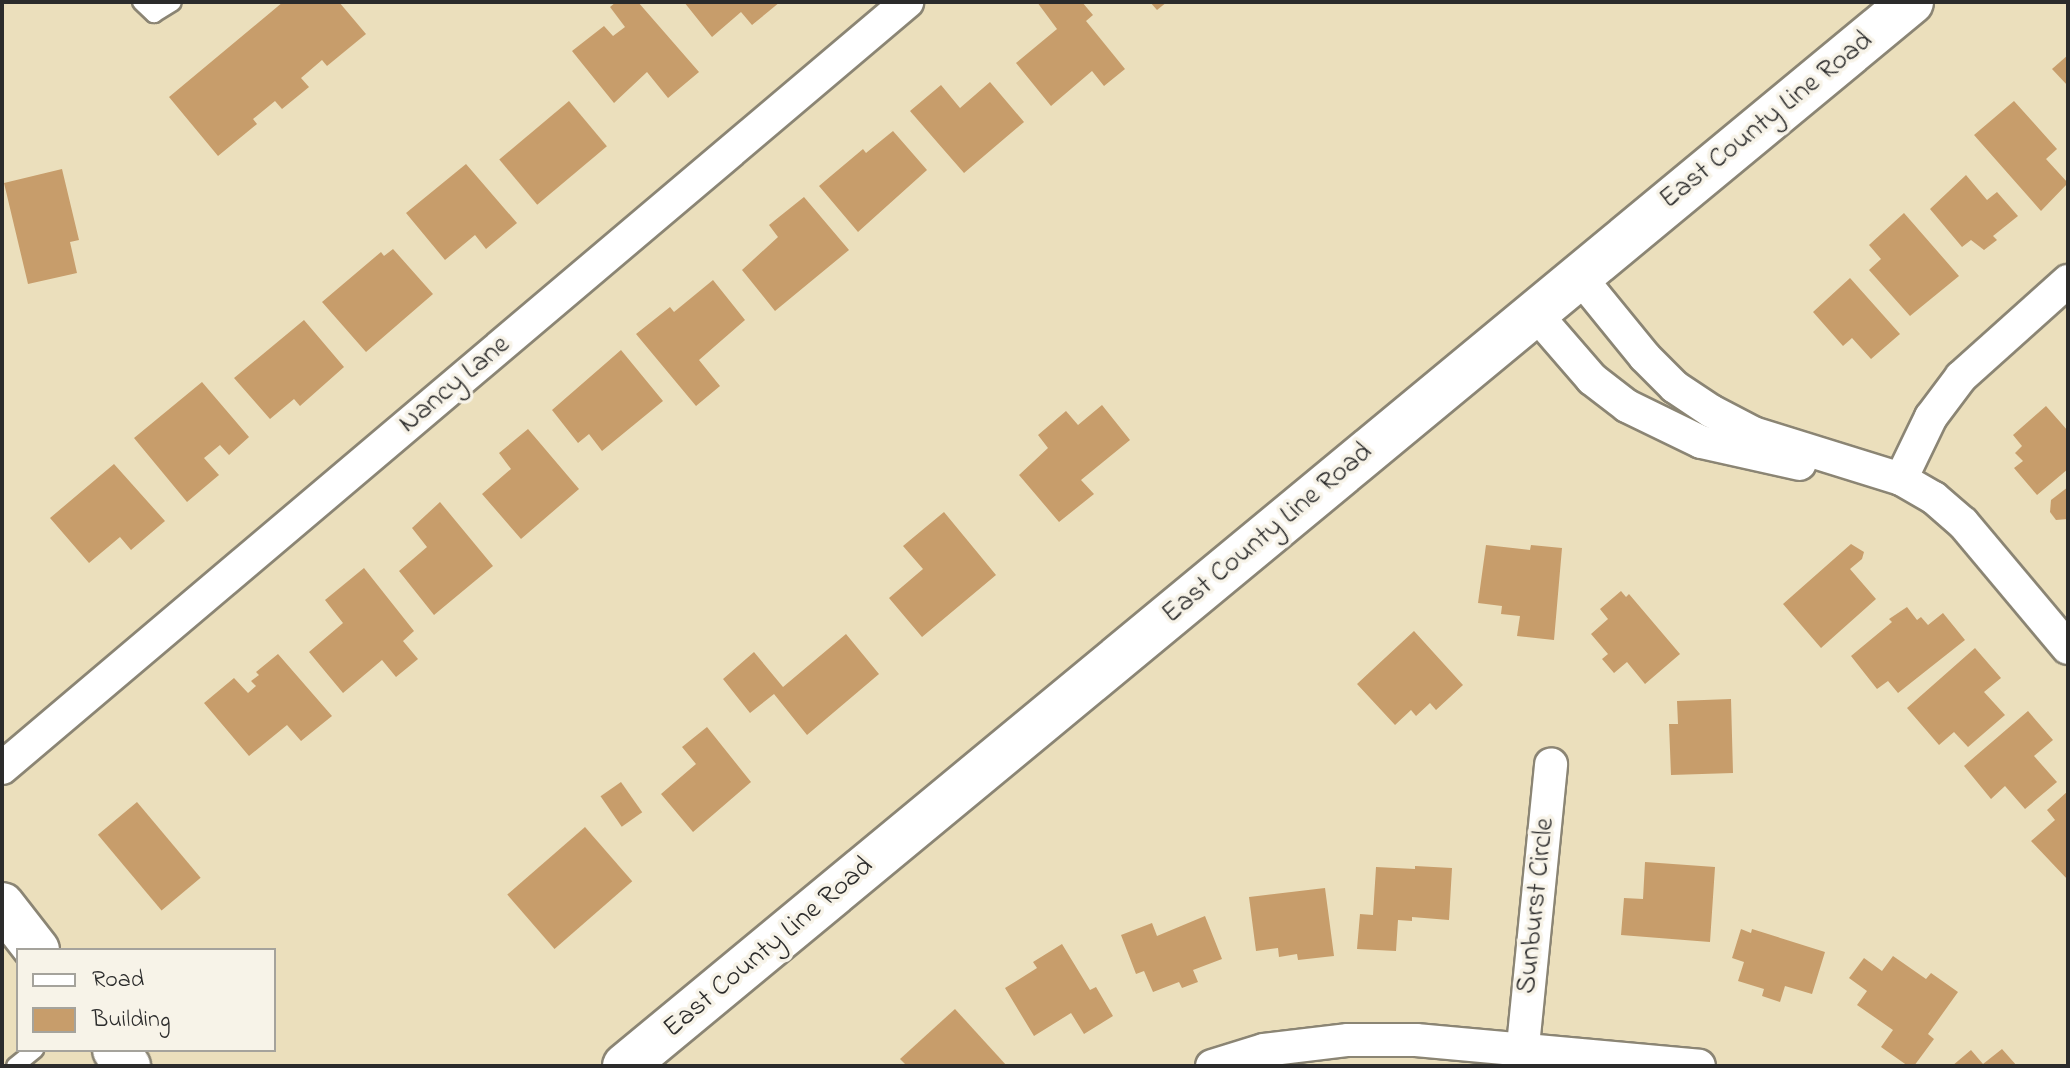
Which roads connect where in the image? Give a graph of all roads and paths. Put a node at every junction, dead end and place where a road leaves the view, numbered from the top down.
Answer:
1 (141, 2) edge
2 (173, 2) edge
3 (907, 2) edge
4 (1911, 2) edge
5 (1579, 276) junction
6 (2068, 281) edge
7 (1534, 312) junction
8 (1901, 479) junction
9 (2068, 648) edge
10 (1551, 764) dead end
11 (2, 768) edge
12 (2, 905) edge
13 (35, 948) edge
14 (32, 1052) edge
15 (1522, 1057) edge
16 (15, 1066) edge
17 (625, 1066) edge
18 (1212, 1066) edge
19 (1699, 1066) edge

1 - 2 lane
3 - 11 street, Nancy Lane
4 - 5 main road, East County Line Road
5 - 7 main road, East County Line Road
5 - 8 street
6 - 8 street
7 - 8 street
7 - 17 main road, East County Line Road
8 - 9 street
10 - 15 street, Sunburst Circle
12 - 13 main road
14 - 16 lane
15 - 18 street
15 - 19 street

